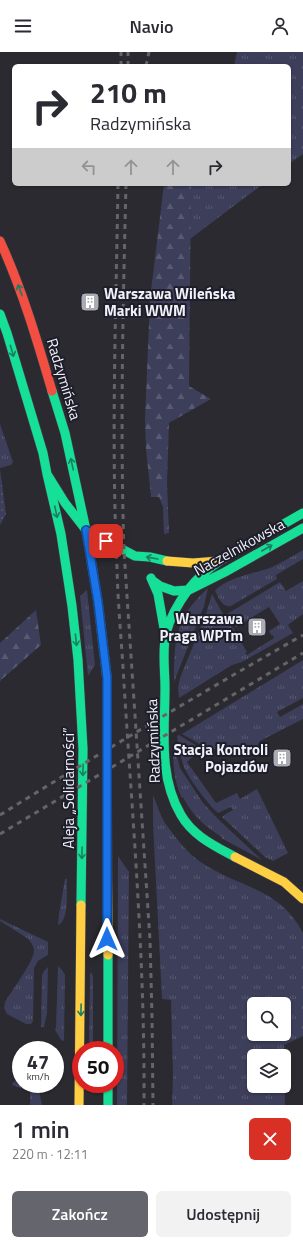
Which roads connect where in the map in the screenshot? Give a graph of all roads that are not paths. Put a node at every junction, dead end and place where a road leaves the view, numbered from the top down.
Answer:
1 (0, 241) edge
2 (0, 314) edge
3 (47, 474) junction
4 (303, 513) edge
5 (303, 528) edge
6 (86, 530) junction
7 (135, 556) junction
8 (219, 561) junction
9 (168, 562) junction
10 (176, 572) dead end
11 (153, 581) junction
12 (187, 587) junction
13 (166, 638) junction
14 (303, 899) edge
15 (108, 1041) edge
16 (108, 1093) edge
17 (79, 1105) edge
18 (108, 1105) edge

6 -> 1 main road, Radzymińska
2 -> 3 main road
3 - 6 main road
3 -> 17 main road, Aleja „Solidarności”
4 - 8 main road, Naczelnikowska
12 -> 5 main road, Naczelnikowska
6 - 7 main road
6 - 15 main road
9 -> 7 main road
7 - 11 main road
8 - 9 main road, Naczelnikowska
8 - 12 main road, Naczelnikowska
9 - 10 main road
11 - 12 main road, Naczelnikowska
11 - 13 main road
12 - 13 main road, Radzymińska
13 - 14 main road, Radzymińska
16 - 18 main road

